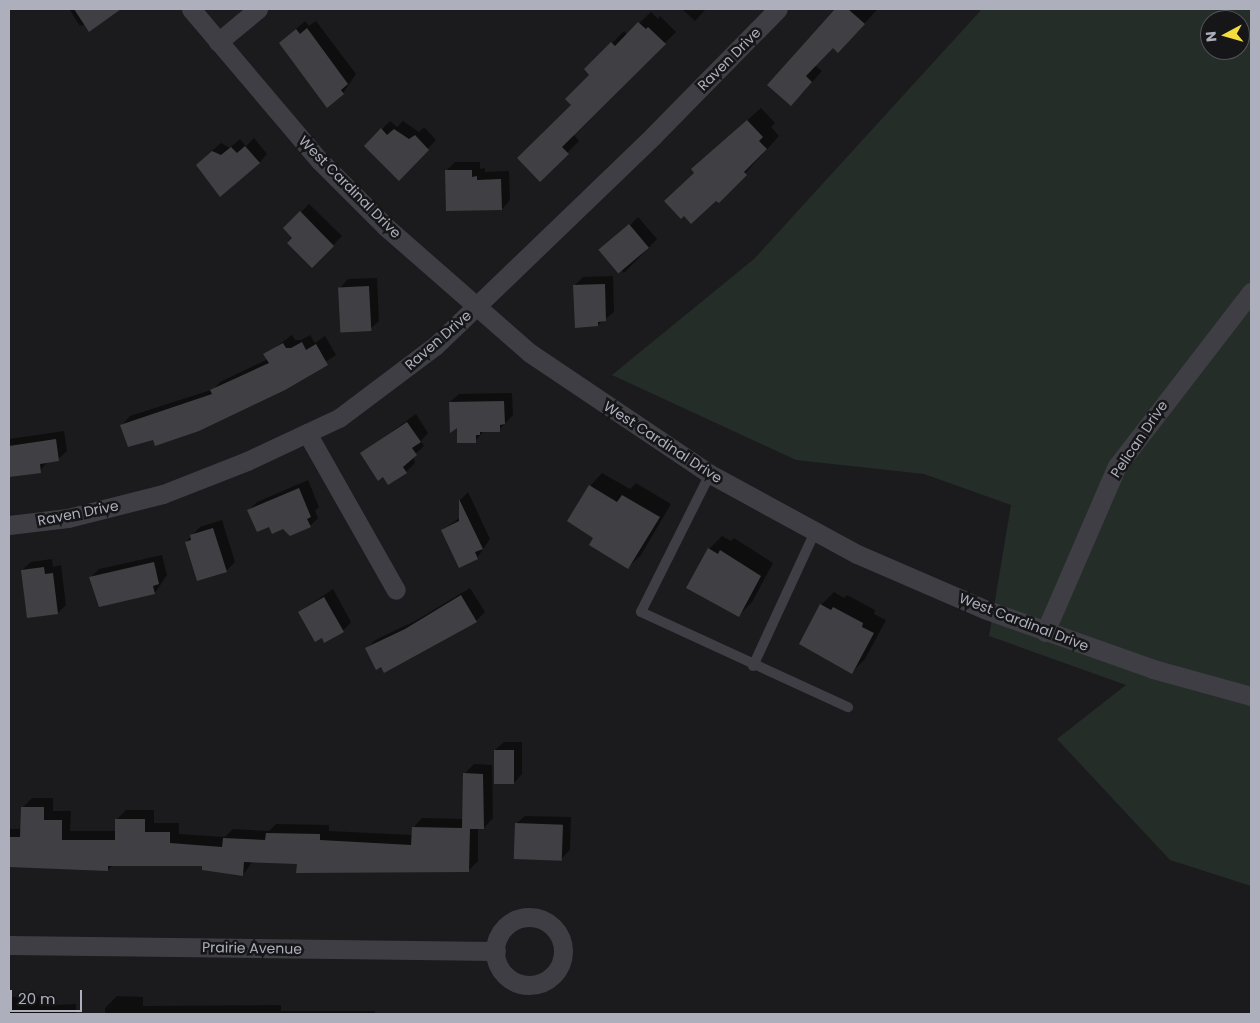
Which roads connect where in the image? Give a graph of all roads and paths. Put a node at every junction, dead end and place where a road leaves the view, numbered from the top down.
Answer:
1 (191, 9) edge
2 (258, 9) edge
3 (778, 9) edge
4 (218, 42) junction
5 (1251, 292) edge
6 (477, 306) junction
7 (307, 433) junction
8 (710, 474) junction
9 (9, 525) edge
10 (815, 532) junction
11 (396, 590) dead end
12 (1045, 632) junction
13 (753, 666) junction
14 (1251, 696) edge
15 (848, 706) dead end
16 (9, 945) edge
17 (496, 951) dead end

1 - 4 street, West Cardinal Drive
2 - 4 street
3 - 6 street, Raven Drive
4 - 6 street, West Cardinal Drive
5 - 12 street, Pelican Drive
6 - 7 street, Raven Drive
6 - 8 street, West Cardinal Drive
7 - 9 street, Raven Drive
7 - 11 street
8 - 10 street, West Cardinal Drive
8 - 13 lane
10 - 12 street, West Cardinal Drive
10 - 13 lane
12 - 14 street, West Cardinal Drive
13 - 15 lane
16 - 17 street, Prairie Avenue

